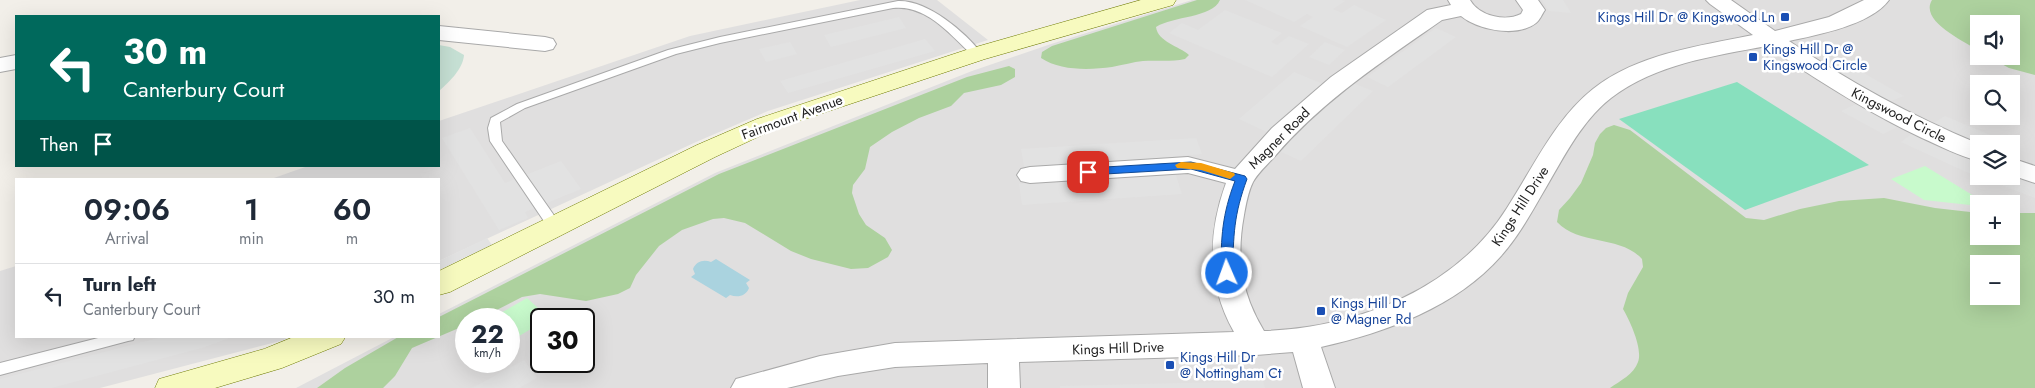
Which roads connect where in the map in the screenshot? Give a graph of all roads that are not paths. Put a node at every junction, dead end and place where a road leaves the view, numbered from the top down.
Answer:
1 (1165, 0) edge
2 (1528, 0) edge
3 (1717, 0) edge
4 (1878, 0) edge
5 (1461, 4) edge
6 (440, 33) edge
7 (1772, 39) junction
8 (545, 44) dead end
9 (977, 54) junction
10 (15, 57) edge
11 (0, 58) edge
12 (15, 62) edge
13 (0, 65) edge
14 (1970, 149) edge
15 (2020, 169) edge
16 (1030, 175) dead end
17 (2035, 175) edge
18 (1241, 179) junction
19 (554, 227) junction
20 (440, 284) edge
21 (120, 338) edge
22 (325, 338) edge
23 (1304, 339) junction
24 (1256, 344) junction
25 (1003, 351) junction
26 (0, 369) edge
27 (171, 388) edge
28 (747, 388) edge
29 (1004, 388) edge
30 (1319, 388) edge

1 - 9 street, Fairmount Avenue
2 - 5 street, Magner Road
3 - 7 street, Kingswood Circle
4 - 7 street, Kings Hill Drive
5 - 18 street, Magner Road
6 - 8 street
7 - 14 street, Kingswood Circle
7 - 23 street, Kings Hill Drive
9 - 19 street, Fairmount Avenue
9 - 19 lane
10 - 11 street
12 - 13 street
15 - 17 street
16 - 18 street
18 - 24 street, Magner Road
19 - 20 street, Fairmount Avenue
21 - 26 lane
22 - 27 street
23 - 24 street, Kings Hill Drive
23 - 30 street
24 - 25 street, Kings Hill Drive
25 - 28 street, Kings Hill Drive
25 - 29 street

